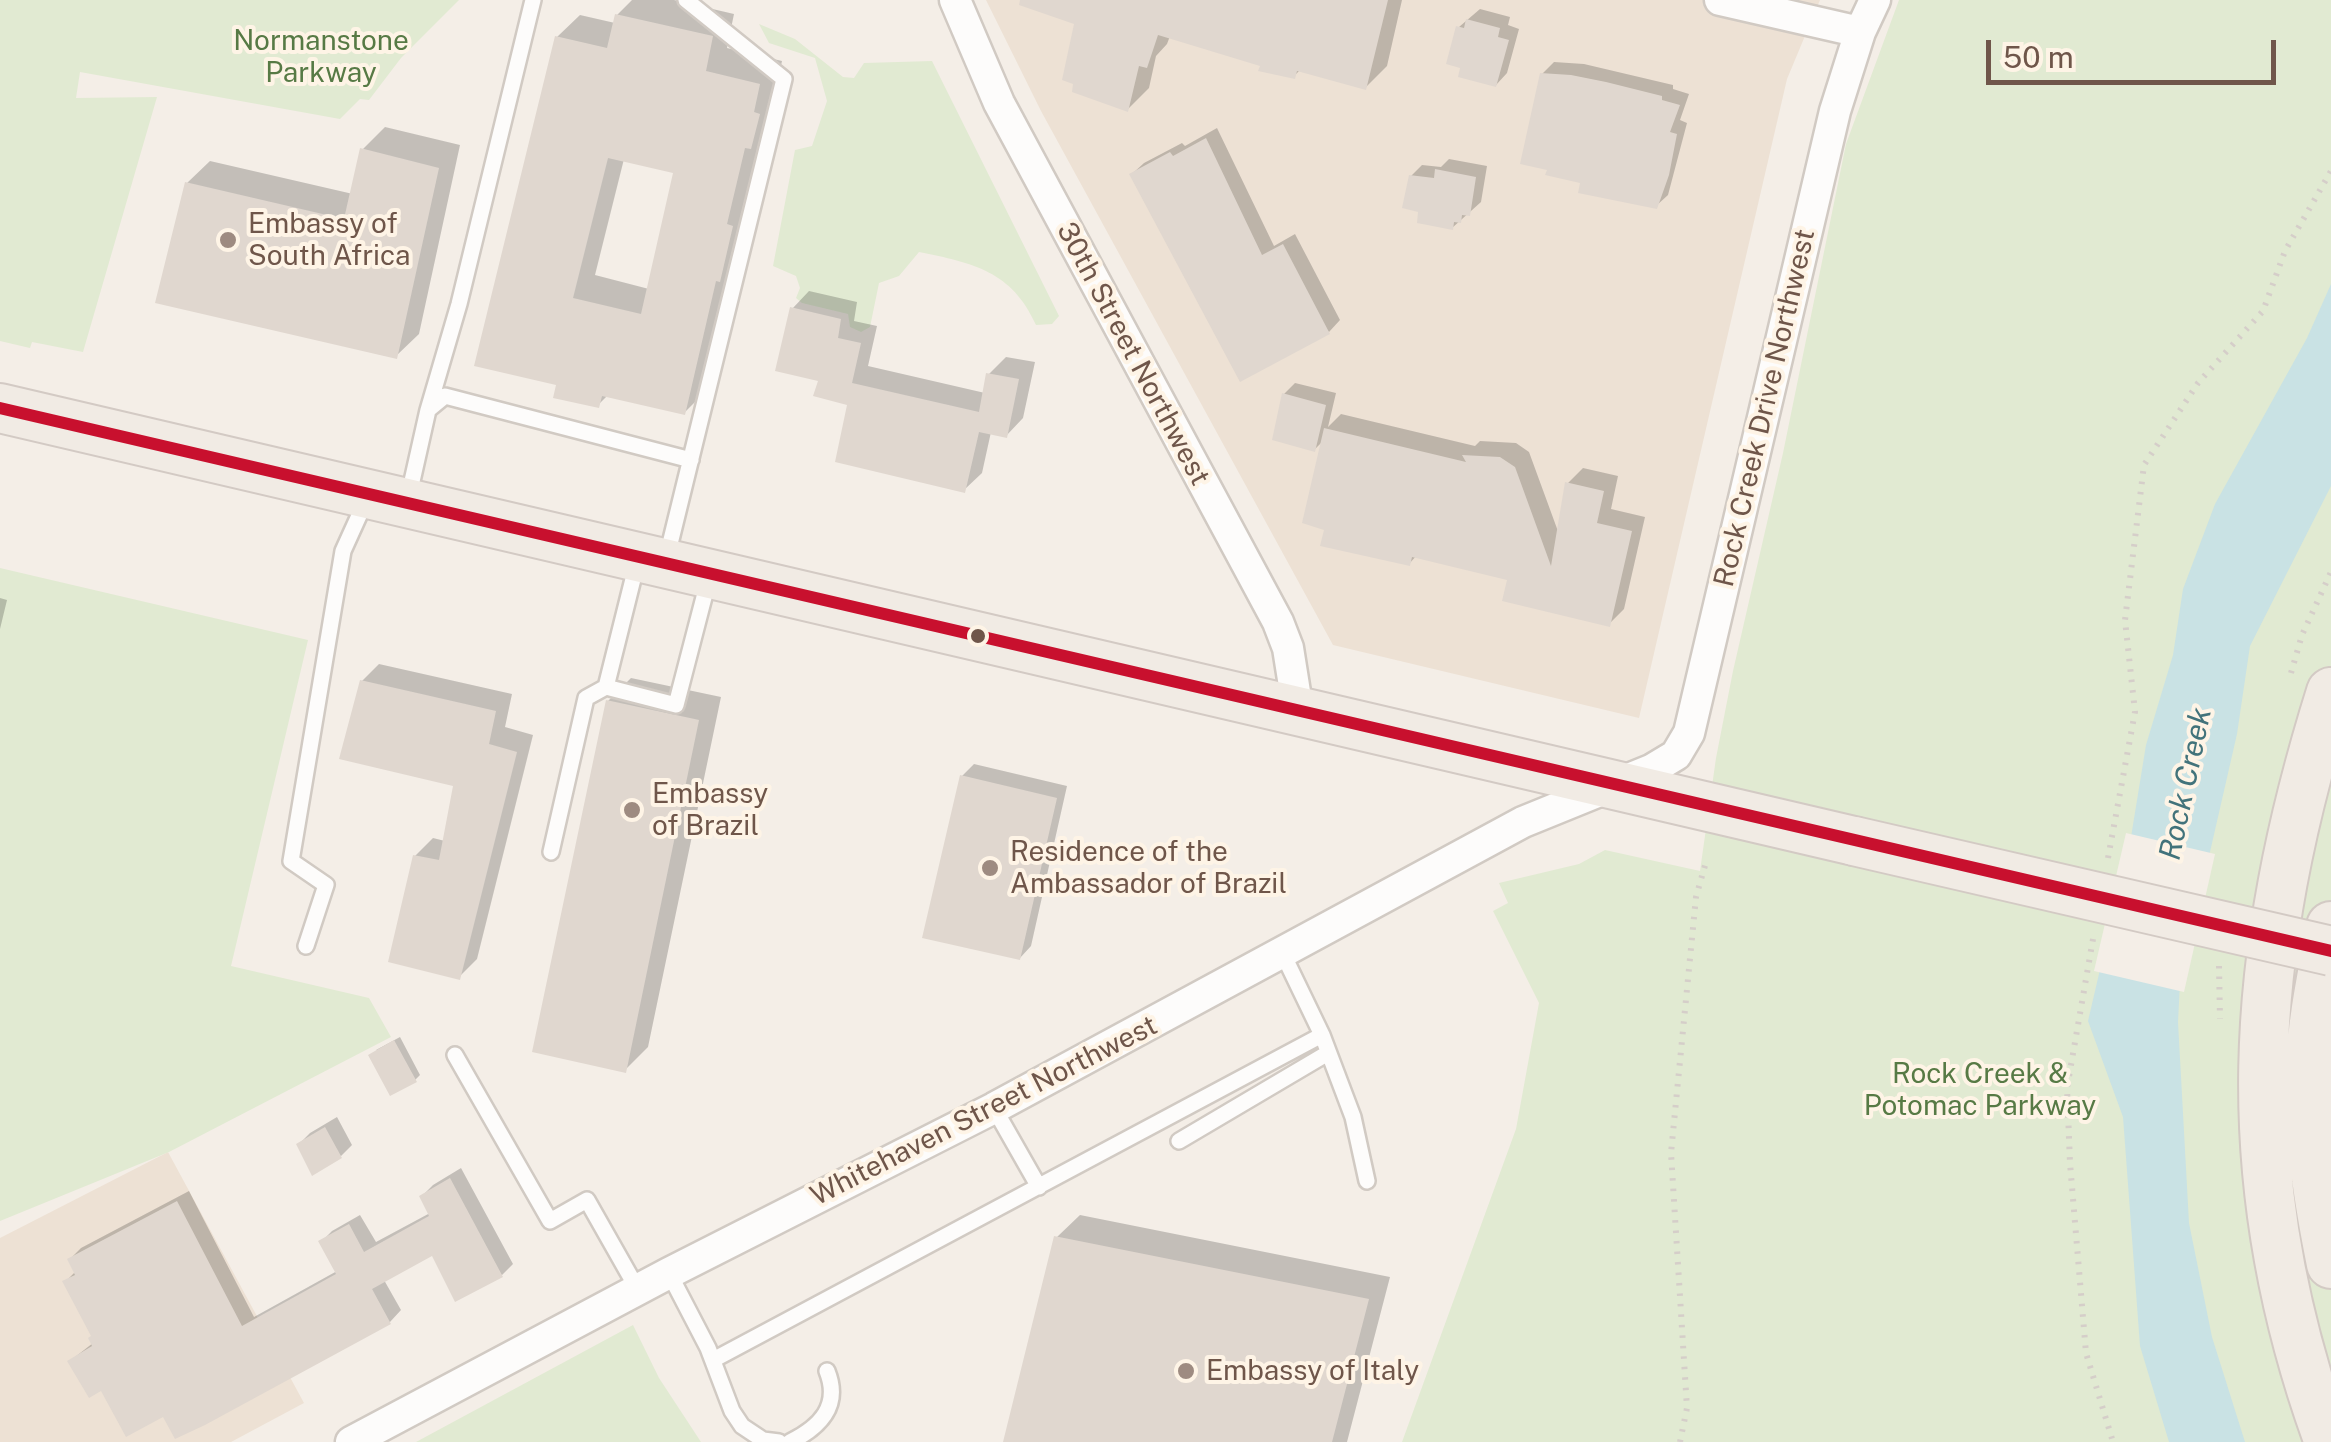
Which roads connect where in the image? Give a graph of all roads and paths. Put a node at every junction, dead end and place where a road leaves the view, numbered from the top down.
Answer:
1 (532, 0) edge
2 (686, 0) edge
3 (955, 0) edge
4 (1720, 0) edge
5 (1875, 0) edge
6 (1860, 32) junction
7 (2331, 171) edge
8 (0, 408) edge
9 (428, 410) junction
10 (690, 460) junction
11 (388, 499) junction
12 (651, 562) junction
13 (710, 576) junction
14 (606, 687) junction
15 (2331, 692) edge
16 (1298, 711) junction
17 (1619, 784) junction
18 (552, 852) dead end
19 (1706, 862) dead end
20 (2106, 866) dead end
21 (2096, 924) dead end
22 (2331, 926) edge
23 (306, 946) dead end
24 (2331, 951) edge
25 (1283, 954) junction
26 (1322, 1035) junction
27 (1328, 1053) junction
28 (456, 1055) dead end
29 (994, 1108) junction
30 (1179, 1141) dead end
31 (1367, 1181) dead end
32 (1039, 1187) junction
33 (2331, 1264) edge
34 (669, 1273) junction
35 (638, 1290) junction
36 (713, 1360) junction
37 (827, 1371) dead end
38 (351, 1442) edge
39 (778, 1442) edge
40 (790, 1442) edge
41 (1680, 1442) edge
42 (2113, 1442) edge
43 (2330, 1442) edge

1 - 9 lane
2 - 10 lane
3 - 16 street, 30th Street Northwest
4 - 6 street
5 - 6 street, Rock Creek Drive Northwest
6 - 17 street, Rock Creek Drive Northwest
7 - 20 path
8 - 11 main road
9 - 10 lane
9 - 11 lane
10 - 12 lane
11 - 12 main road
11 - 23 lane
12 - 13 main road
12 - 14 lane
13 - 14 lane
13 - 16 main road
14 - 18 lane
15 - 43 main road
16 - 17 main road
17 - 24 main road, bridge
17 - 25 street, Whitehaven Street Northwest
19 - 41 path
21 - 42 path
22 - 33 main road
25 - 26 lane
25 - 29 street, Whitehaven Street Northwest
26 - 27 lane
26 - 32 lane
27 - 30 lane
27 - 31 lane
28 - 35 lane
29 - 32 lane
29 - 34 street, Whitehaven Street Northwest
32 - 36 lane
34 - 35 street, Whitehaven Street Northwest
34 - 36 lane
35 - 38 street, Whitehaven Street Northwest
36 - 39 lane
37 - 40 lane

